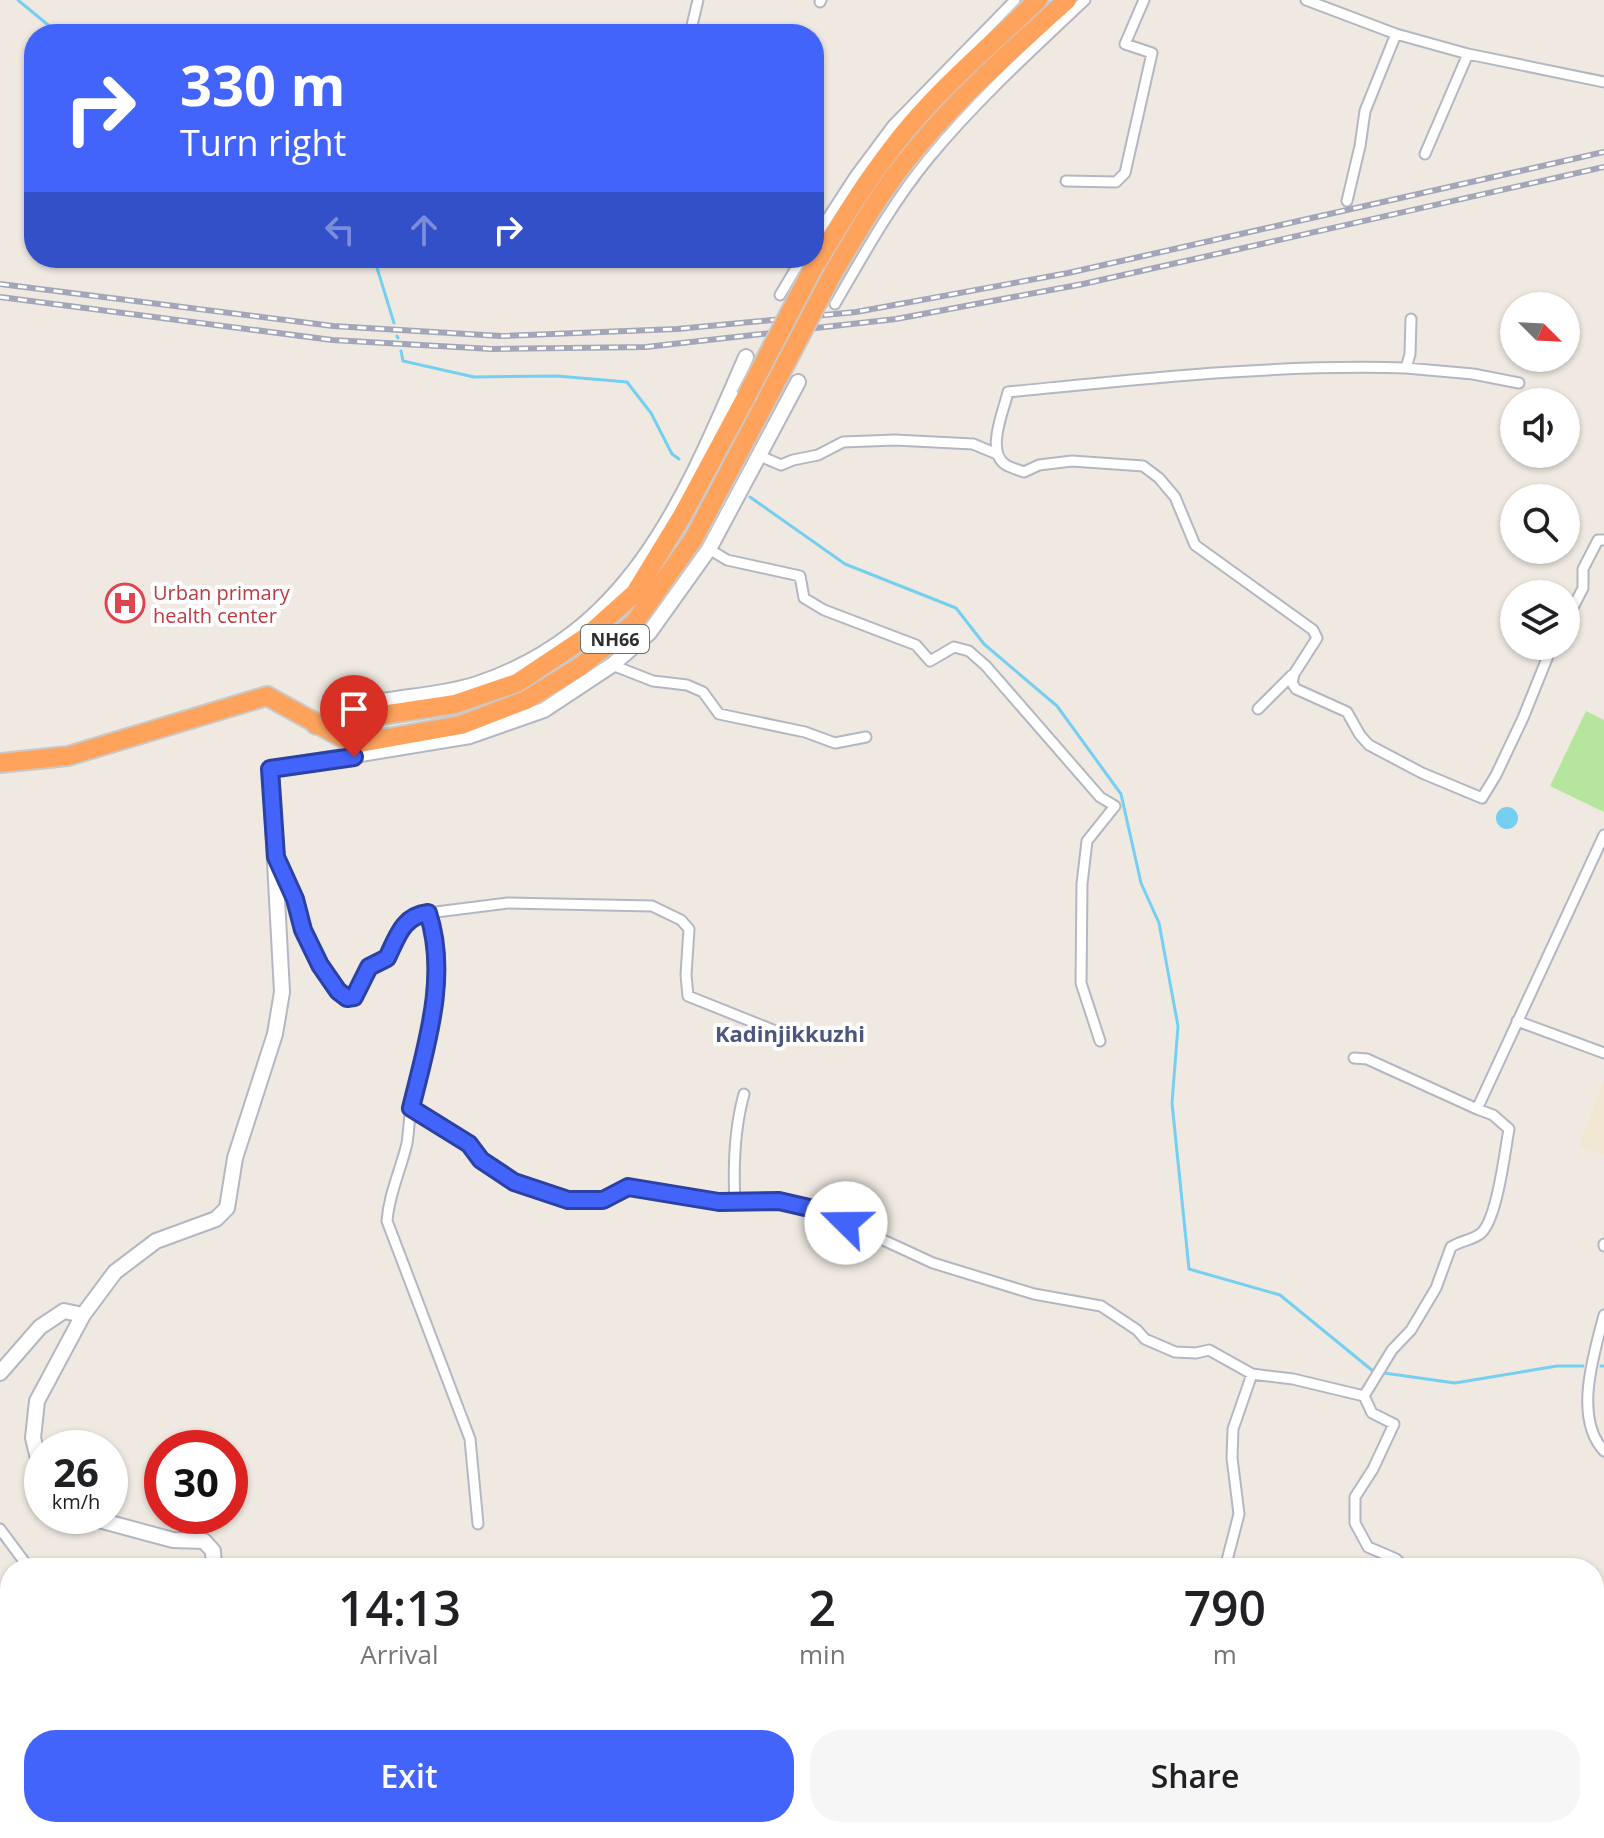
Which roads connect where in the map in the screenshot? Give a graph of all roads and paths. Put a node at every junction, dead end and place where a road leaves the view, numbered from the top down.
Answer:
1 (698, 0) edge
2 (1015, 0) edge
3 (1038, 0) edge
4 (1067, 0) edge
5 (1085, 0) edge
6 (1144, 0) edge
7 (1306, 0) edge
8 (692, 24) edge
9 (1396, 34) junction
10 (1468, 54) junction
11 (1604, 82) edge
12 (1425, 154) dead end
13 (1066, 181) dead end
14 (1347, 201) dead end
15 (824, 224) edge
16 (824, 242) edge
17 (805, 268) edge
18 (806, 268) edge
19 (780, 295) dead end
20 (835, 304) dead end
21 (1411, 319) dead end
22 (746, 357) dead end
23 (1406, 368) junction
24 (798, 382) dead end
25 (1519, 383) dead end
26 (994, 450) junction
27 (760, 456) junction
28 (1604, 540) edge
29 (709, 549) junction
30 (1580, 594) edge
31 (1546, 660) edge
32 (612, 665) junction
33 (1294, 674) junction
34 (1258, 709) dead end
35 (316, 725) junction
36 (866, 737) dead end
37 (0, 763) edge
38 (1604, 835) edge
39 (276, 857) junction
40 (428, 913) junction
41 (1517, 1021) junction
42 (788, 1036) dead end
43 (1100, 1041) dead end
44 (1604, 1053) edge
45 (1354, 1058) dead end
46 (744, 1094) dead end
47 (411, 1108) junction
48 (1477, 1109) junction
49 (735, 1202) junction
50 (83, 1315) junction
51 (1604, 1315) edge
52 (0, 1373) edge
53 (1252, 1374) junction
54 (1364, 1396) junction
55 (34, 1430) edge
56 (1604, 1451) edge
57 (478, 1524) dead end
58 (128, 1528) edge
59 (0, 1529) edge
60 (22, 1558) edge
61 (213, 1558) edge
62 (1228, 1558) edge
63 (1394, 1558) edge

1 - 8 street
2 - 15 street
3 - 16 highway, NH66
4 - 35 highway, NH66, bridge
5 - 20 street
6 - 13 street
7 - 9 street
9 - 10 street
9 - 14 street
10 - 11 street
10 - 12 street
17 - 19 street
18 - 35 highway, NH66, bridge
21 - 23 street
22 - 35 street
23 - 25 street
23 - 26 street
24 - 27 street
26 - 27 street
26 - 33 street
27 - 29 street
28 - 30 street
29 - 32 street
29 - 43 street
31 - 33 street
32 - 36 street
32 - 39 street
33 - 34 street
35 - 37 highway, NH66
38 - 41 street
39 - 40 street
39 - 50 street
40 - 42 street
40 - 47 street
41 - 44 street
41 - 48 street
45 - 48 street
46 - 49 street
47 - 49 street
47 - 57 street
48 - 54 street
49 - 53 street
50 - 52 street
50 - 55 street
51 - 56 street
53 - 54 street
53 - 62 street
54 - 63 street
58 - 61 street
59 - 60 street

